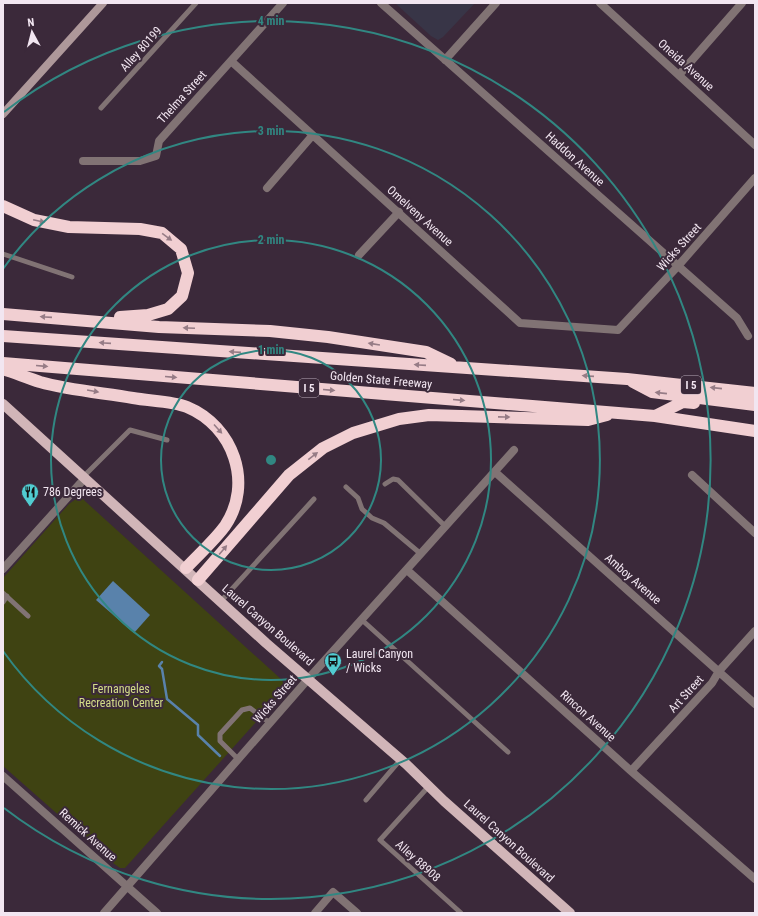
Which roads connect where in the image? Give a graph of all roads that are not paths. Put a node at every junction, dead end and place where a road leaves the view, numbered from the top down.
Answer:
1 (103, 3) edge
2 (196, 3) edge
3 (284, 3) edge
4 (381, 3) edge
5 (496, 3) edge
6 (600, 3) edge
7 (742, 3) edge
8 (445, 60) junction
9 (231, 61) junction
10 (679, 75) junction
11 (102, 108) dead end
12 (3, 114) edge
13 (312, 136) junction
14 (755, 145) edge
15 (83, 161) dead end
16 (755, 178) edge
17 (267, 188) dead end
18 (3, 206) edge
19 (399, 212) junction
20 (3, 254) edge
21 (359, 255) dead end
22 (678, 266) junction
23 (72, 277) dead end
24 (3, 314) edge
25 (85, 320) junction
26 (618, 330) joint
27 (3, 336) edge
28 (748, 336) dead end
29 (3, 363) edge
30 (459, 367) junction
31 (3, 368) edge
32 (626, 379) junction
33 (755, 393) edge
34 (3, 404) edge
35 (755, 405) edge
36 (755, 411) edge
37 (615, 413) junction
38 (655, 416) junction
39 (755, 431) edge
40 (167, 440) dead end
41 (514, 450) dead end
42 (495, 472) junction
43 (692, 475) dead end
44 (84, 477) junction
45 (385, 484) dead end
46 (346, 487) dead end
47 (314, 499) dead end
48 (446, 527) junction
49 (755, 533) edge
50 (421, 554) junction
51 (186, 568) junction
52 (3, 570) edge
53 (407, 570) junction
54 (198, 580) junction
55 (5, 595) edge
56 (221, 601) junction
57 (3, 602) edge
58 (28, 616) dead end
59 (362, 620) junction
60 (755, 631) edge
61 (719, 671) junction
62 (309, 678) junction
63 (755, 704) edge
64 (270, 723) junction
65 (508, 752) dead end
66 (238, 759) junction
67 (401, 759) junction
68 (631, 771) junction
69 (3, 776) edge
70 (429, 786) junction
71 (366, 800) dead end
72 (755, 879) edge
73 (127, 886) junction
74 (104, 913) edge
75 (157, 913) edge
76 (315, 913) edge
77 (357, 913) edge
78 (461, 913) edge
79 (570, 913) edge

1 - 12 main road
2 - 11 lane, Alley 80199
3 - 9 street, Thelma Street
4 - 8 street, Haddon Avenue
5 - 8 street
6 - 10 street, Oneida Avenue
7 - 10 street
8 - 22 street, Haddon Avenue
9 - 13 street, Omelveny Avenue
9 - 15 street, Thelma Street
10 - 14 street, Oneida Avenue
13 - 17 street
13 - 19 street, Omelveny Avenue
16 - 22 street, Wicks Street
18 -> 25 highway
19 - 21 street
19 - 26 street, Omelveny Avenue
20 - 23 lane
22 - 26 street, Wicks Street
22 - 28 street, Haddon Avenue
25 -> 24 highway
30 -> 25 highway
30 -> 27 highway, Golden State Freeway / I 5
29 -> 37 highway, Golden State Freeway / I 5
32 -> 30 highway, Golden State Freeway / I 5
31 -> 51 highway
33 -> 32 highway, Golden State Freeway / I 5
35 -> 32 highway
34 - 44 main road, Laurel Canyon Boulevard
36 - 38 highway
37 - 38 highway, Golden State Freeway / I 5
54 -> 37 highway
38 - 39 highway, Golden State Freeway / I 5
40 - 44 lane
41 - 42 street, Wicks Street
42 - 48 street, Wicks Street
42 - 61 street, Amboy Avenue
43 - 49 street
44 - 51 main road, Laurel Canyon Boulevard
44 - 52 street
45 - 48 lane
46 - 50 lane
47 - 56 lane
48 - 50 street, Wicks Street
50 - 53 street, Wicks Street
51 - 54 main road, Laurel Canyon Boulevard
53 - 59 street, Wicks Street
53 - 68 street, Rincon Avenue
54 - 56 main road, Laurel Canyon Boulevard
55 - 57 lane
55 - 58 lane
56 - 62 main road, Laurel Canyon Boulevard
59 - 62 street, Wicks Street
59 - 65 lane
60 - 61 street, Art Street
61 - 63 street, Amboy Avenue
61 - 68 street, Art Street
62 - 64 street, Wicks Street
62 - 67 main road, Laurel Canyon Boulevard
64 - 66 street, Wicks Street
64 - 66 lane
66 - 73 street, Wicks Street
67 - 70 main road, Laurel Canyon Boulevard
67 - 71 lane
68 - 72 street, Rincon Avenue
69 - 73 street, Remick Avenue
70 - 78 lane, Alley 88908
70 - 79 main road, Laurel Canyon Boulevard
73 - 74 street, Wicks Street
73 - 75 street, Remick Avenue
76 - 77 street

